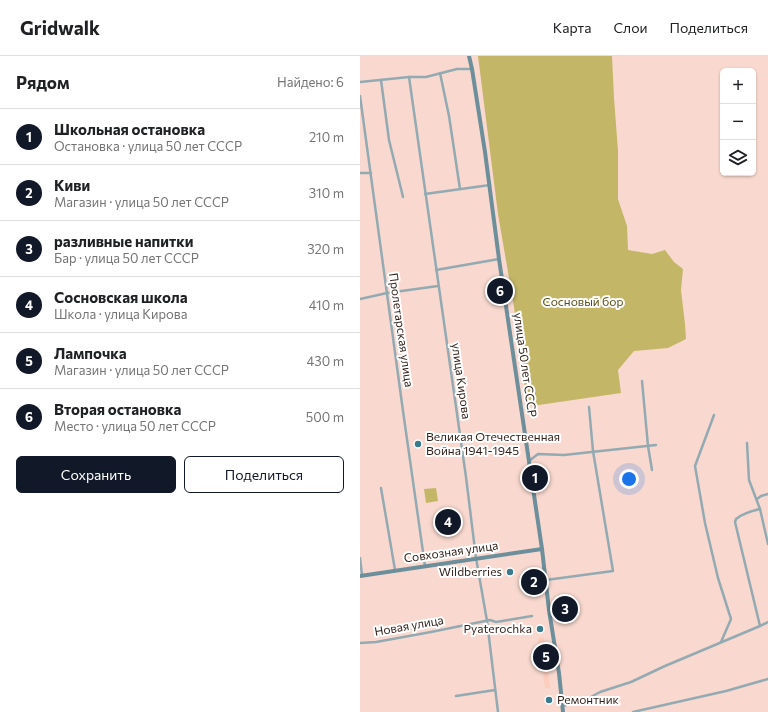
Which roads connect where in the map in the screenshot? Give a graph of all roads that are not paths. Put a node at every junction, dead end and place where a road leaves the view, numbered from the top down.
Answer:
1 (469, 56) edge
2 (472, 69) junction
3 (440, 73) junction
4 (409, 77) junction
5 (381, 80) junction
6 (360, 82) edge
7 (360, 96) edge
8 (360, 173) edge
9 (370, 173) junction
10 (490, 185) junction
11 (460, 189) junction
12 (425, 194) junction
13 (403, 197) dead end
14 (499, 259) junction
15 (436, 270) junction
16 (438, 286) junction
17 (387, 293) junction
18 (360, 299) edge
19 (642, 381) dead end
20 (589, 407) dead end
21 (714, 415) dead end
22 (747, 443) dead end
23 (656, 445) dead end
24 (648, 446) junction
25 (593, 451) junction
26 (529, 461) junction
27 (652, 470) dead end
28 (382, 488) dead end
29 (768, 494) edge
30 (757, 499) junction
31 (760, 509) junction
32 (768, 544) edge
33 (542, 549) junction
34 (360, 558) edge
35 (476, 558) junction
36 (425, 566) junction
37 (395, 570) junction
38 (361, 576) edge
39 (546, 580) junction
40 (532, 616) dead end
41 (487, 621) junction
42 (768, 622) edge
43 (760, 626) junction
44 (721, 642) junction
45 (360, 643) edge
46 (768, 679) edge
47 (495, 690) junction
48 (456, 696) dead end
49 (563, 706) junction
50 (498, 712) edge
51 (563, 712) edge
52 (633, 712) edge

1 - 2 street, улица 50 лет СССР
2 - 3 street
2 - 10 street, улица 50 лет СССР
3 - 4 street
3 - 11 street
4 - 5 street
4 - 12 street, улица Кирова
5 - 6 street
5 - 13 street
7 - 9 street, Пролетарская улица
8 - 9 street
9 - 17 street, Пролетарская улица
10 - 11 street
10 - 14 street, улица 50 лет СССР
11 - 12 street
12 - 15 street, улица Кирова
14 - 15 street
14 - 26 street, улица 50 лет СССР
15 - 16 street, улица Кирова
16 - 17 street
16 - 35 street, улица Кирова
17 - 18 street
17 - 36 street, Пролетарская улица
19 - 24 street
20 - 25 street
21 - 44 street
22 - 30 street
23 - 24 street
24 - 25 street
24 - 27 street
25 - 26 street
25 - 39 street
26 - 33 street, улица 50 лет СССР
28 - 37 street
29 - 30 street
30 - 31 street
31 - 32 street
31 - 43 street
33 - 35 street, Совхозная улица
33 - 39 street, улица 50 лет СССР
34 - 38 street
35 - 36 street, Совхозная улица
35 - 41 street, улица Кирова
36 - 37 street, Совхозная улица
37 - 38 street, Совхозная улица
39 - 49 street, улица 50 лет СССР
40 - 41 street, Новая улица
41 - 45 street, Новая улица
41 - 47 street, улица Кирова
42 - 43 street
43 - 44 street
44 - 49 street
46 - 52 street
47 - 48 street
47 - 50 street, улица Кирова
49 - 51 street, улица 50 лет СССР

